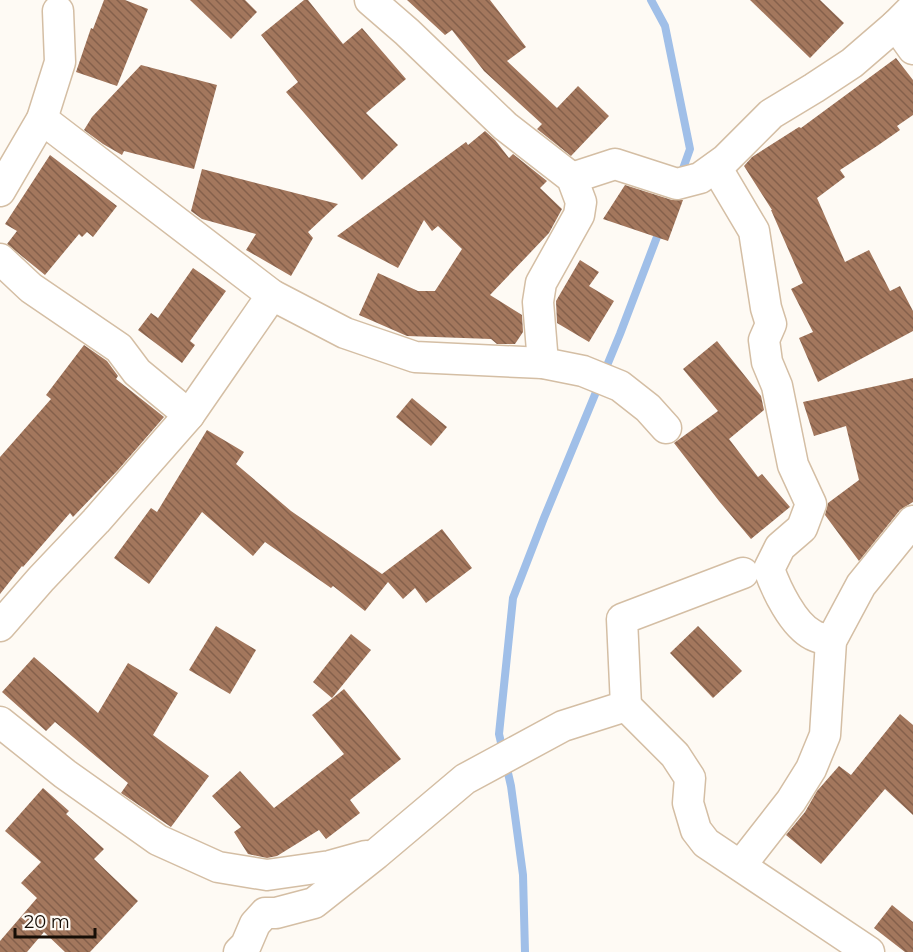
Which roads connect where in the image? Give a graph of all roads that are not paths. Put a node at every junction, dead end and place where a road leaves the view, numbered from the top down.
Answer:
1 (377, 2) edge
2 (59, 4) edge
3 (904, 16) edge
4 (913, 49) edge
5 (42, 119) junction
6 (717, 167) junction
7 (572, 178) junction
8 (0, 191) edge
9 (0, 259) edge
10 (272, 295) junction
11 (543, 363) junction
12 (189, 415) junction
13 (666, 428) dead end
14 (913, 521) edge
15 (743, 573) dead end
16 (0, 626) edge
17 (831, 641) junction
18 (626, 706) junction
19 (0, 722) edge
20 (376, 854) junction
21 (741, 865) junction
22 (239, 952) edge
23 (869, 952) edge

1 - 7 street
2 - 5 street
3 - 4 street
3 - 6 street
5 - 8 street
5 - 10 street
6 - 7 street
6 - 17 street
7 - 11 street
9 - 12 street
10 - 11 street
10 - 12 street
11 - 13 street
12 - 16 street
14 - 17 street
15 - 18 street
17 - 21 street
18 - 20 street
18 - 21 street
19 - 20 street
20 - 22 street
21 - 23 street

